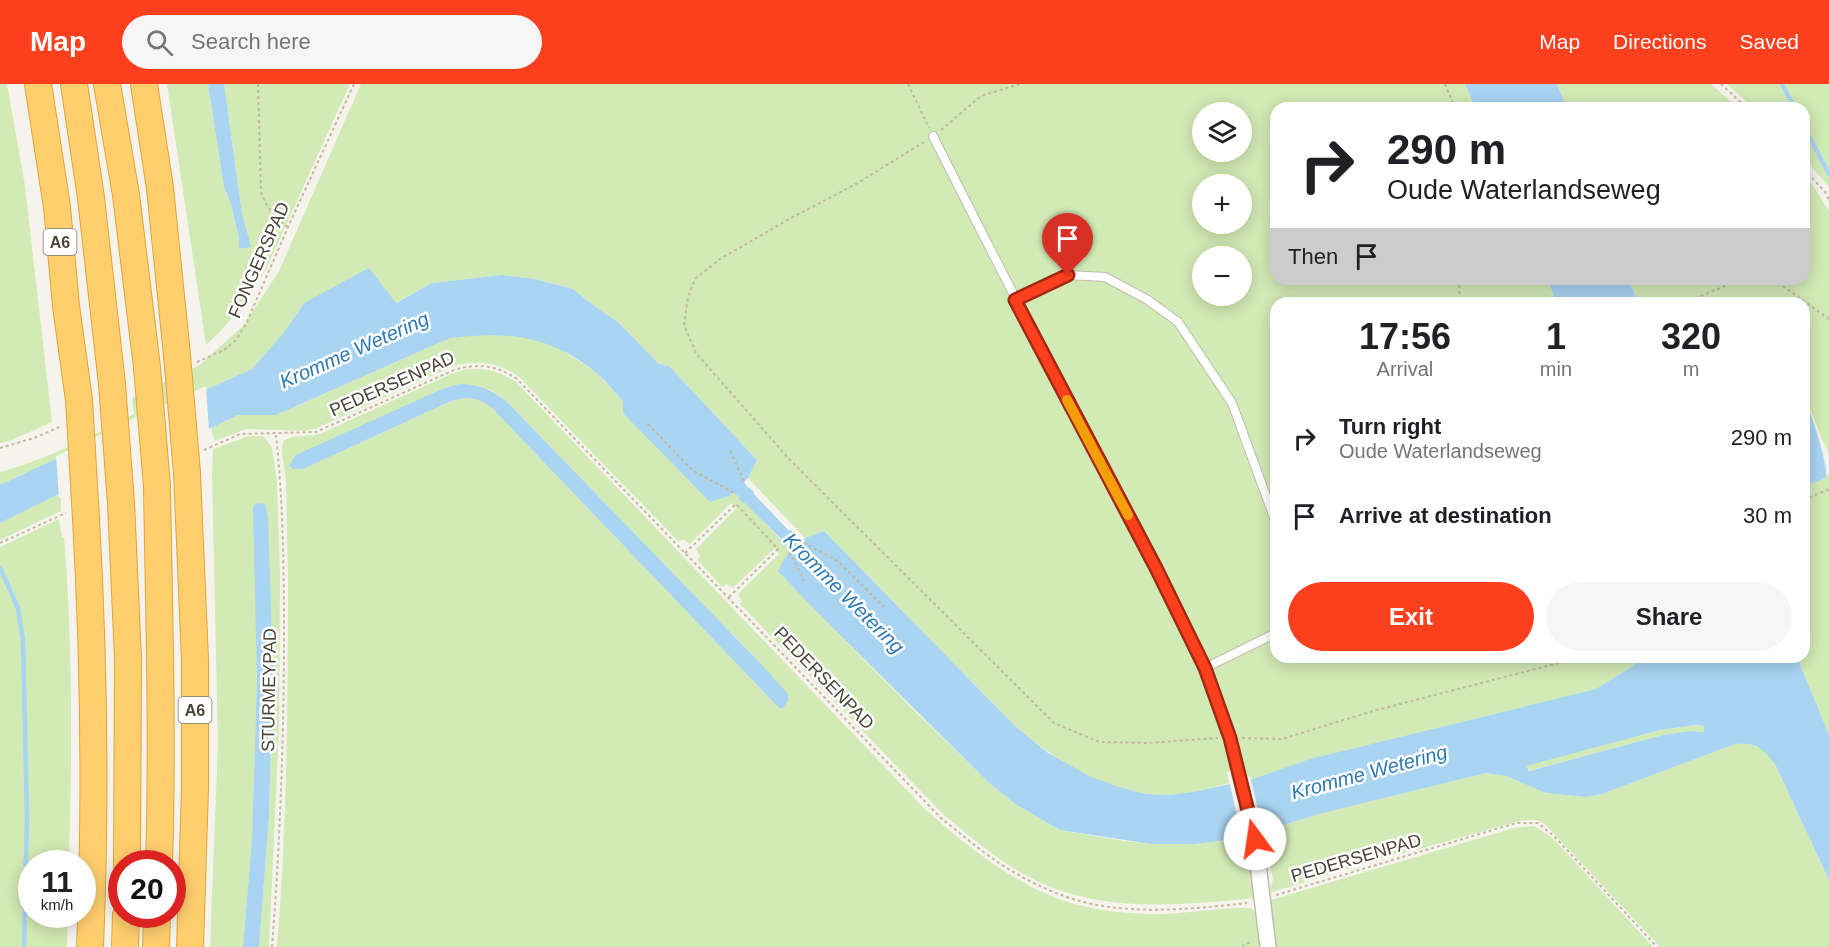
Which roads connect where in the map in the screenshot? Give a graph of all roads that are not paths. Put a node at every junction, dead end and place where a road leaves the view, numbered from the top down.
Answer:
1 (38, 84) edge
2 (74, 84) edge
3 (108, 84) edge
4 (144, 84) edge
5 (933, 136) road end
6 (1015, 300) junction
7 (1270, 507) edge
8 (1270, 636) edge
9 (1205, 668) junction
10 (1255, 839) joint
11 (127, 850) edge
12 (159, 850) edge
13 (126, 928) edge
14 (157, 928) edge
15 (90, 947) edge
16 (125, 947) edge
17 (156, 947) edge
18 (190, 947) edge
19 (1268, 947) edge

1 - 15 highway, A6, bridge
2 - 11 highway, A6, bridge
3 - 12 highway, A6, bridge
4 - 18 highway, A6, bridge
5 - 6 lane
6 - 7 lane
6 - 9 lane
8 - 9 lane
9 - 10 lane
10 - 19 street
13 - 16 highway
14 - 17 highway

